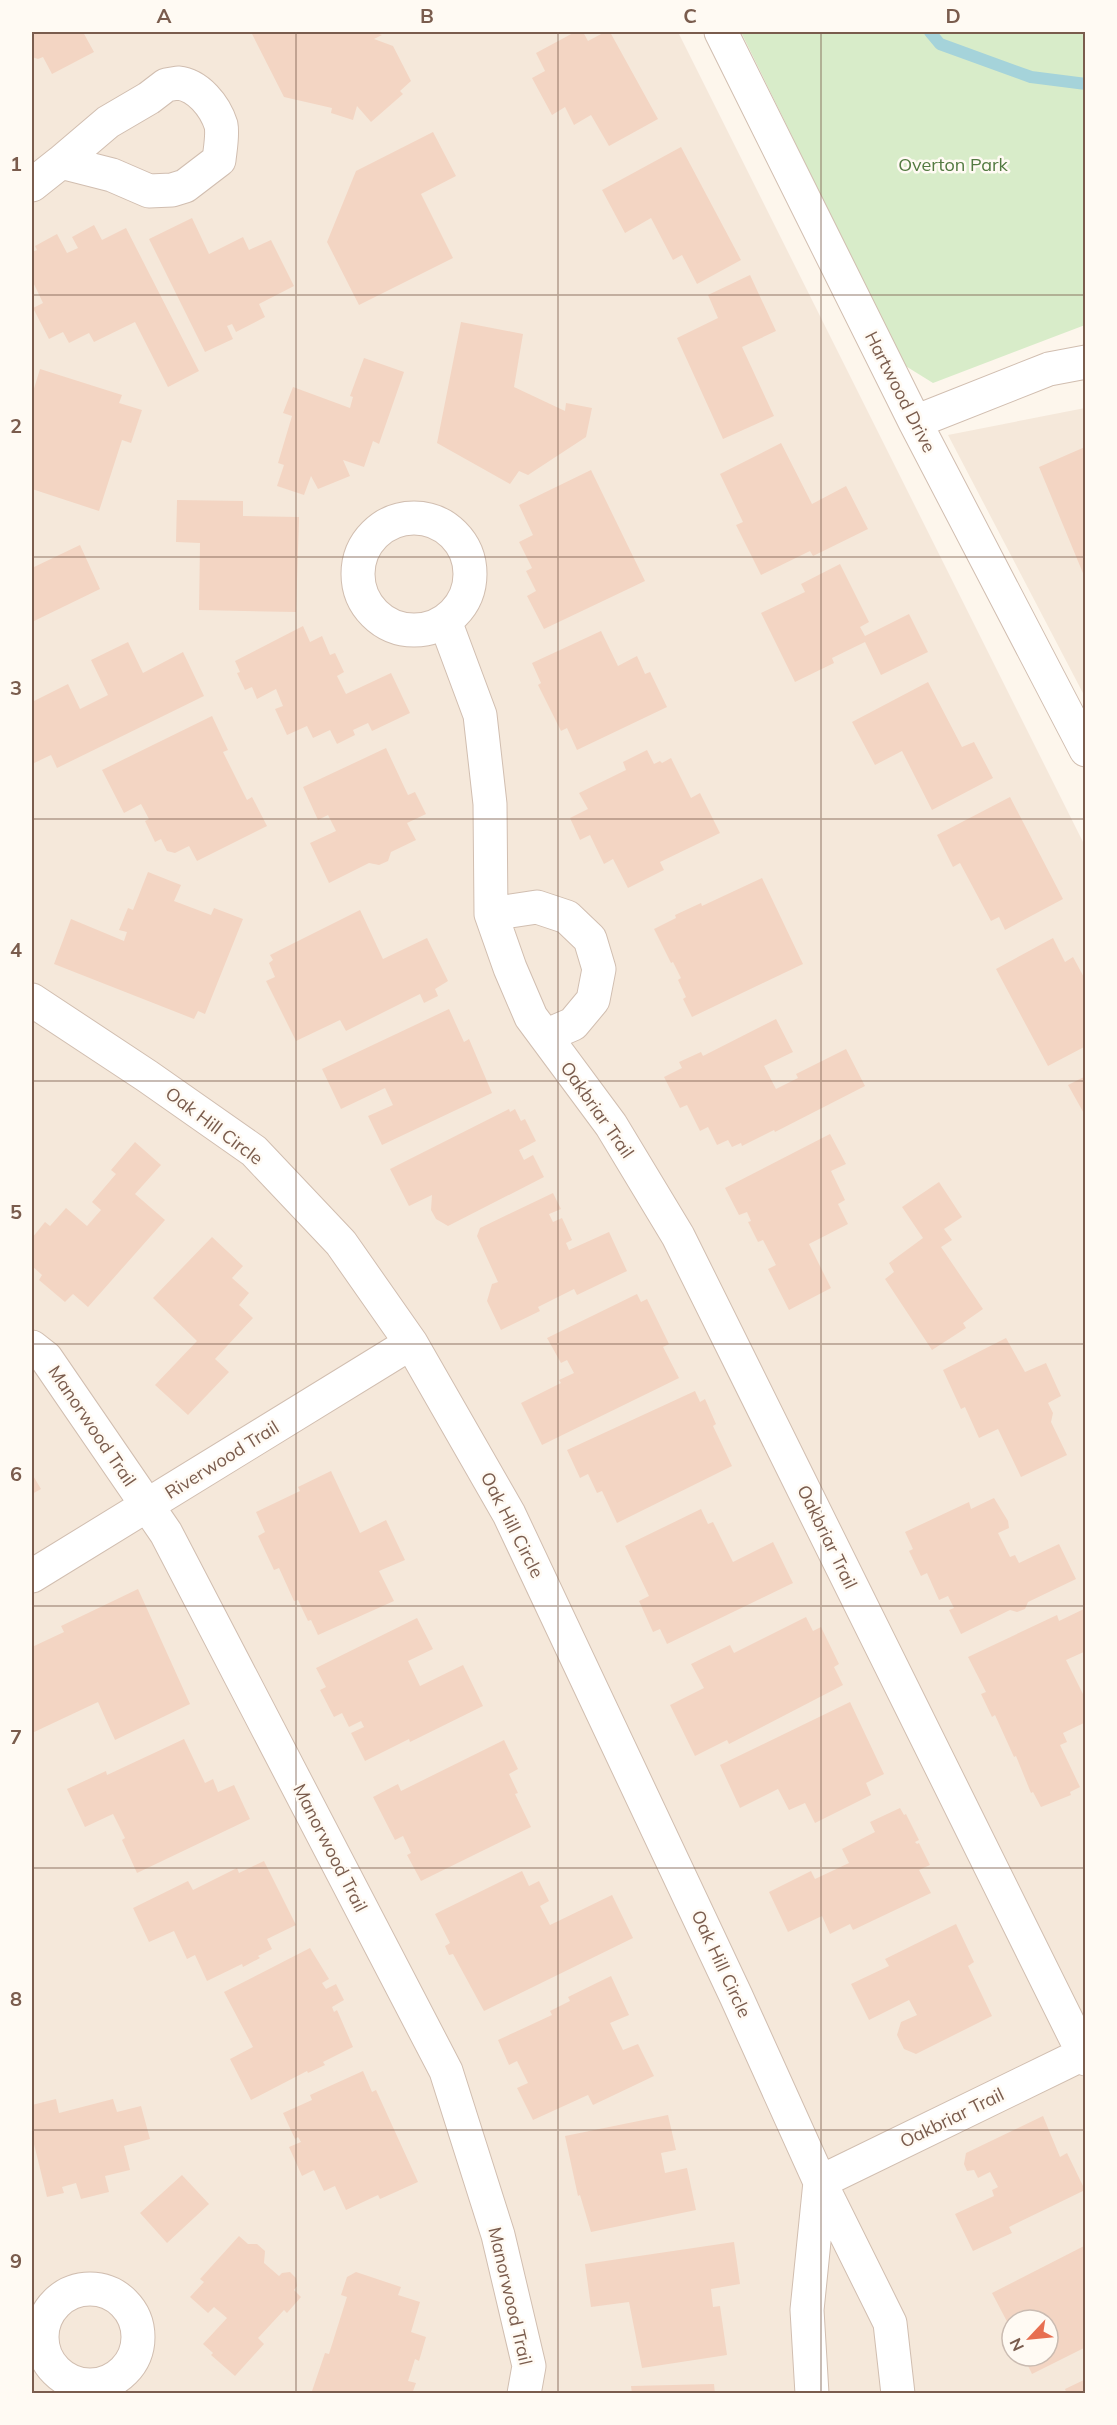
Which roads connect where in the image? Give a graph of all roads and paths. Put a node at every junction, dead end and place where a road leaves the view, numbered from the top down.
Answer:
1 (721, 32) edge
2 (61, 162) dead end
3 (32, 185) edge
4 (1086, 362) edge
5 (915, 422) junction
6 (445, 621) dead end
7 (1086, 750) edge
8 (491, 914) junction
9 (32, 1000) edge
10 (545, 1036) junction
11 (411, 1343) junction
12 (32, 1347) edge
13 (147, 1507) junction
14 (32, 1576) edge
15 (1084, 2056) edge
16 (820, 2182) junction
17 (524, 2394) edge
18 (812, 2394) edge
19 (898, 2394) edge

1 - 5 street, Hartwood Drive
2 - 3 street
4 - 5 street
5 - 7 street, Hartwood Drive
6 - 8 street, Oakbriar Trail
8 - 10 street, Oakbriar Trail
8 - 10 street
9 - 11 street, Oak Hill Circle
10 - 15 street, Oakbriar Trail
11 - 13 street, Riverwood Trail
11 - 16 street, Oak Hill Circle
12 - 13 street, Manorwood Trail
13 - 14 street, Riverwood Trail
13 - 17 street, Manorwood Trail
15 - 16 street, Oakbriar Trail
16 - 18 street
16 - 19 street, Oak Hill Circle

